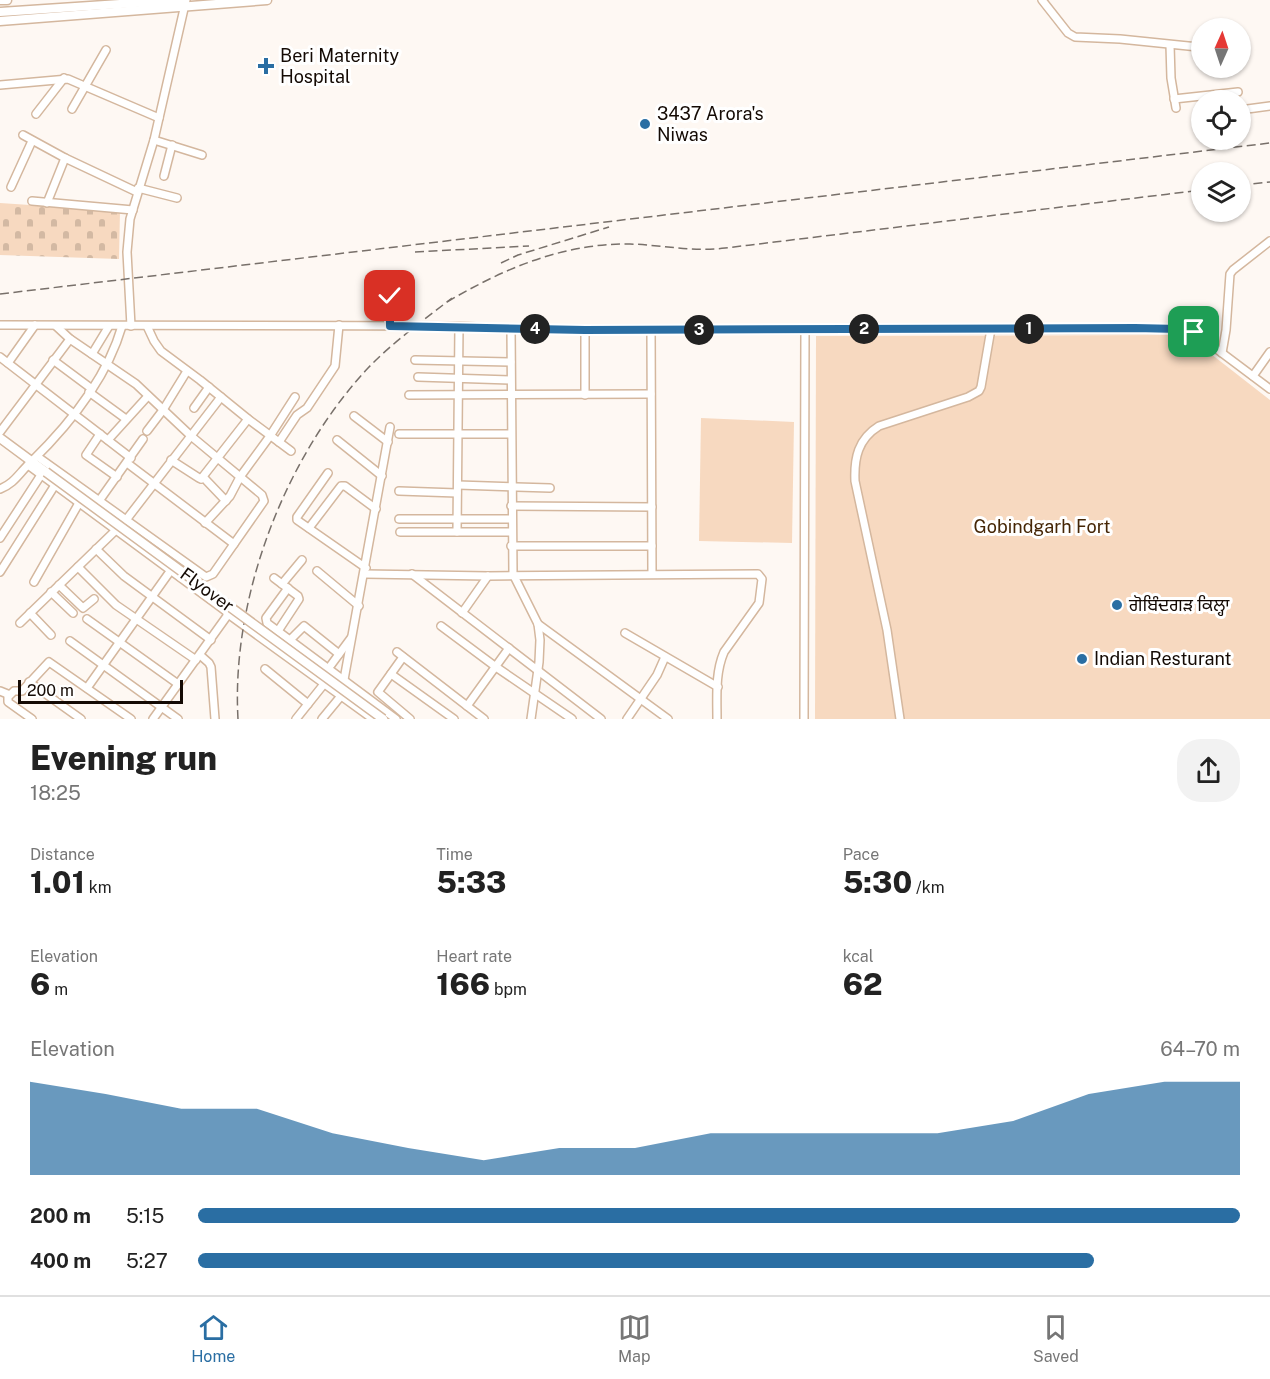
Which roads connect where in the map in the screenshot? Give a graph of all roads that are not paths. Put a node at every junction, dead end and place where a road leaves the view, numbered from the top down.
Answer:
1 (0, 0) edge
2 (7, 0) edge
3 (267, 0) edge
4 (1042, 0) edge
5 (183, 2) edge
6 (0, 12) edge
7 (0, 21) edge
8 (1170, 45) junction
9 (1191, 46) edge
10 (106, 50) dead end
11 (63, 78) junction
12 (0, 85) edge
13 (85, 86) junction
14 (1174, 99) junction
15 (1191, 99) edge
16 (1270, 106) edge
17 (1176, 108) dead end
18 (72, 109) dead end
19 (1251, 109) edge
20 (36, 114) dead end
21 (159, 118) junction
22 (23, 135) dead end
23 (154, 140) junction
24 (32, 141) junction
25 (172, 145) junction
26 (202, 155) dead end
27 (65, 158) junction
28 (164, 176) dead end
29 (10, 187) dead end
30 (138, 190) junction
31 (177, 198) dead end
32 (32, 201) dead end
33 (47, 203) junction
34 (133, 210) junction
35 (1270, 241) edge
36 (389, 277) dead end
37 (0, 325) edge
38 (36, 325) junction
39 (339, 325) junction
40 (56, 326) junction
41 (110, 326) junction
42 (122, 326) junction
43 (131, 326) junction
44 (147, 326) junction
45 (390, 326) junction
46 (459, 326) junction
47 (511, 329) junction
48 (651, 329) junction
49 (805, 329) junction
50 (991, 329) junction
51 (585, 330) junction
52 (70, 339) junction
53 (1270, 352) edge
54 (1222, 353) junction
55 (92, 354) junction
56 (53, 360) junction
57 (416, 360) dead end
58 (458, 361) junction
59 (3, 362) edge
60 (511, 362) junction
61 (108, 365) junction
62 (187, 371) junction
63 (1252, 376) junction
64 (418, 377) dead end
65 (458, 378) junction
66 (510, 380) junction
67 (35, 384) junction
68 (209, 387) junction
69 (1270, 389) edge
70 (90, 390) junction
71 (651, 394) junction
72 (409, 395) dead end
73 (585, 395) junction
74 (148, 396) junction
75 (458, 396) junction
76 (510, 396) junction
77 (221, 397) junction
78 (295, 397) dead end
79 (194, 408) dead end
80 (163, 410) junction
81 (74, 413) junction
82 (354, 416) dead end
83 (126, 419) junction
84 (248, 419) junction
85 (390, 427) dead end
86 (147, 431) dead end
87 (0, 432) edge
88 (100, 434) junction
89 (399, 434) dead end
90 (510, 434) junction
91 (457, 435) junction
92 (191, 436) junction
93 (270, 436) junction
94 (0, 438) edge
95 (143, 439) dead end
96 (108, 440) junction
97 (337, 440) dead end
98 (279, 442) junction
99 (388, 442) junction
100 (291, 451) dead end
101 (217, 457) junction
102 (171, 460) junction
103 (32, 461) junction
104 (129, 461) junction
105 (328, 473) dead end
106 (44, 474) junction
107 (382, 476) junction
108 (117, 477) junction
109 (240, 477) junction
110 (201, 479) junction
111 (152, 484) junction
112 (55, 486) junction
113 (511, 488) junction
114 (550, 488) dead end
115 (0, 489) edge
116 (457, 489) junction
117 (399, 491) dead end
118 (99, 501) junction
119 (226, 501) junction
120 (79, 503) junction
121 (511, 506) junction
122 (652, 507) junction
123 (376, 509) junction
124 (126, 519) junction
125 (399, 519) dead end
126 (457, 519) junction
127 (511, 519) junction
128 (206, 523) junction
129 (309, 528) junction
130 (117, 529) junction
131 (400, 532) dead end
132 (457, 532) junction
133 (511, 532) junction
134 (0, 538) edge
135 (234, 544) junction
136 (511, 546) junction
137 (652, 546) junction
138 (96, 549) junction
139 (302, 560) dead end
140 (78, 567) junction
141 (171, 570) junction
142 (317, 571) dead end
143 (365, 571) junction
144 (0, 572) edge
145 (652, 573) junction
146 (412, 574) junction
147 (513, 574) junction
148 (203, 576) junction
149 (488, 576) junction
150 (274, 578) dead end
151 (34, 582) dead end
152 (59, 585) junction
153 (193, 586) junction
154 (285, 586) junction
155 (51, 592) junction
156 (152, 596) junction
157 (94, 599) dead end
158 (359, 606) junction
159 (30, 613) junction
160 (73, 613) dead end
161 (462, 613) junction
162 (228, 614) junction
163 (87, 619) dead end
164 (136, 620) junction
165 (20, 623) dead end
166 (538, 624) junction
167 (441, 627) dead end
168 (278, 631) junction
169 (625, 633) dead end
170 (51, 634) dead end
171 (354, 635) junction
172 (70, 640) dead end
173 (211, 640) junction
174 (290, 640) junction
175 (120, 642) junction
176 (509, 648) junction
177 (339, 654) junction
178 (665, 657) junction
179 (198, 658) junction
180 (331, 664) dead end
181 (104, 665) junction
182 (496, 667) junction
183 (265, 669) dead end
184 (538, 671) junction
185 (391, 674) junction
186 (344, 681) junction
187 (29, 682) junction
188 (178, 684) junction
189 (324, 684) junction
190 (718, 687) junction
191 (87, 688) junction
192 (2, 693) edge
193 (534, 693) junction
194 (341, 696) junction
195 (641, 699) junction
196 (308, 704) junction
197 (467, 706) junction
198 (161, 707) junction
199 (22, 716) edge
200 (32, 719) edge
201 (81, 719) edge
202 (131, 719) edge
203 (153, 719) edge
204 (178, 719) edge
205 (215, 719) edge
206 (296, 719) edge
207 (323, 719) edge
208 (373, 719) edge
209 (383, 719) edge
210 (396, 719) edge
211 (410, 719) edge
212 (454, 719) edge
213 (484, 719) edge
214 (531, 719) edge
215 (572, 719) edge
216 (601, 719) edge
217 (627, 719) edge
218 (668, 719) edge
219 (717, 719) edge
220 (804, 719) edge
221 (900, 719) edge

1 - 2 main road
3 - 5 main road
4 - 8 street
5 - 6 main road
5 - 7 main road
5 - 21 street
8 - 9 street
8 - 14 street
10 - 13 street
11 - 12 street
11 - 13 street
11 - 20 street
13 - 18 street
13 - 21 street
14 - 15 street
14 - 17 street
16 - 19 street
21 - 23 street
22 - 24 street
23 - 25 street
23 - 30 street
24 - 27 street
24 - 29 street
25 - 26 street
25 - 28 street
27 - 30 street
27 - 33 street
30 - 31 street
30 - 34 street
32 - 33 street
33 - 34 street
34 - 43 street
35 - 54 street
36 - 45 street
37 - 38 street
38 - 40 street
38 - 59 street
39 - 44 street
39 - 45 street
39 - 98 street
40 - 41 street
40 - 52 street
41 - 42 street
41 - 55 street
42 - 43 street
42 - 61 street
43 - 44 street
44 - 62 street
45 - 46 street
46 - 47 street
46 - 58 street
47 - 51 street
47 - 60 street
48 - 49 street
48 - 51 street
48 - 71 street
49 - 50 street
49 - 220 street
50 - 54 street
50 - 221 street
51 - 73 street
52 - 55 street
52 - 56 street
53 - 63 street
54 - 63 street
55 - 61 street
56 - 67 street
56 - 70 street
57 - 58 street
58 - 60 street
58 - 65 street
59 - 67 street
60 - 66 street
61 - 70 street
61 - 74 street
62 - 68 street
62 - 80 street
63 - 69 street
64 - 65 street
65 - 66 street
65 - 75 street
66 - 76 street
67 - 81 street
67 - 87 street
68 - 77 street
68 - 79 street
70 - 81 street
70 - 83 street
71 - 73 street
71 - 122 street
72 - 75 street
73 - 76 street
74 - 80 street
74 - 83 street
75 - 76 street
75 - 91 street
76 - 90 street
77 - 84 street
77 - 92 street
78 - 93 street
80 - 86 street
80 - 92 street
81 - 88 street
81 - 103 street
82 - 99 street
83 - 96 street
84 - 93 street
84 - 101 street
85 - 99 street
88 - 96 street
88 - 108 street
89 - 91 street
90 - 91 street
90 - 113 street
91 - 116 street
92 - 101 street
92 - 102 street
93 - 98 street
93 - 109 street
94 - 103 main road, Flyover
95 - 104 street
96 - 104 street
97 - 107 street
98 - 100 street
99 - 107 street
101 - 109 street
101 - 110 street
102 - 110 street
102 - 111 street
103 - 106 main road, Flyover
103 - 115 street
103 - 118 street
104 - 108 street
104 - 111 street
105 - 129 street
106 - 112 street
106 - 134 street
106 - 209 main road, Flyover, bridge
107 - 123 street
108 - 118 street
109 - 119 street
109 - 135 street
110 - 119 street
111 - 124 street
111 - 128 street
112 - 120 street
112 - 144 street
113 - 114 street
113 - 116 street
113 - 121 street
116 - 117 street
116 - 126 street
118 - 124 street
119 - 128 street
120 - 130 street
120 - 151 street
121 - 122 street
121 - 127 street
122 - 137 street
123 - 129 street
123 - 143 street
124 - 148 street
125 - 126 street
126 - 127 street
126 - 132 street
127 - 133 street
128 - 135 street
129 - 143 street
130 - 138 street
130 - 141 street
131 - 132 street
132 - 133 street
133 - 136 street
135 - 148 street
136 - 137 street
136 - 147 street
137 - 145 street
138 - 140 street
138 - 156 street
139 - 154 street
140 - 152 street
140 - 164 street
141 - 153 street
141 - 156 street
142 - 158 street
143 - 146 street
143 - 158 street
145 - 147 street
145 - 190 street
146 - 149 street
146 - 161 street
147 - 149 street
147 - 166 street
148 - 153 street
149 - 161 street
150 - 154 street
152 - 155 street
152 - 157 street
153 - 162 street
154 - 168 street
154 - 168 street
155 - 159 street
155 - 160 street
156 - 164 street
156 - 173 street
158 - 171 street
159 - 165 street
159 - 170 street
161 - 176 street
162 - 173 street
162 - 189 street
163 - 175 street
164 - 175 street
164 - 179 street
166 - 184 street
166 - 195 street
167 - 182 street
168 - 174 street
169 - 178 street
171 - 177 street
171 - 186 street
172 - 181 street
173 - 179 street
174 - 177 street
174 - 186 street
175 - 181 street
175 - 188 street
176 - 182 street
176 - 184 street
177 - 180 street
178 - 190 street
178 - 195 street
179 - 188 street
179 - 205 street
181 - 191 street
181 - 198 street
182 - 193 street
182 - 197 street
183 - 196 street
184 - 193 street
184 - 216 street
185 - 197 street
185 - 211 street
185 - 212 street
186 - 194 street
186 - 210 street
187 - 191 street
187 - 192 street
187 - 201 street
188 - 198 street
189 - 194 street
189 - 196 street
190 - 219 street
191 - 202 street
192 - 199 street
193 - 214 street
193 - 215 street
194 - 207 street
194 - 208 street
195 - 217 street
195 - 218 street
196 - 206 street
197 - 213 street
198 - 203 street
198 - 204 street
199 - 200 street

